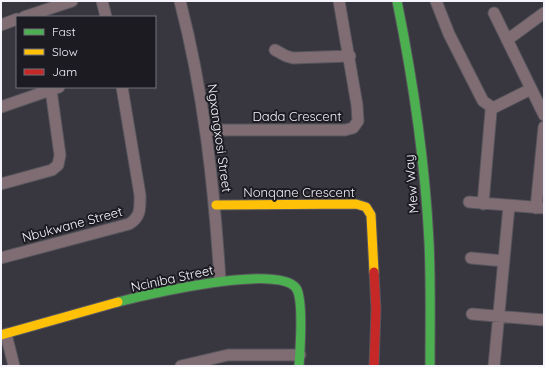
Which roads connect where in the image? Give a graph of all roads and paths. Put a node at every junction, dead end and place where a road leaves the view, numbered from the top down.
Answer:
1 (72, 1) edge
2 (102, 1) edge
3 (180, 1) edge
4 (339, 1) edge
5 (397, 1) edge
6 (436, 1) edge
7 (494, 13) dead end
8 (544, 13) edge
9 (27, 16) edge
10 (106, 16) edge
11 (16, 19) edge
12 (1, 25) edge
13 (507, 40) junction
14 (275, 50) dead end
15 (350, 56) junction
16 (55, 88) edge
17 (122, 88) edge
18 (531, 89) junction
19 (1, 107) edge
20 (493, 108) junction
21 (544, 115) edge
22 (544, 127) edge
23 (206, 130) junction
24 (1, 184) edge
25 (469, 202) dead end
26 (483, 204) junction
27 (216, 205) junction
28 (509, 206) junction
29 (540, 208) edge
30 (1, 258) edge
31 (471, 258) dead end
32 (504, 261) junction
33 (220, 280) junction
34 (472, 314) dead end
35 (499, 316) junction
36 (544, 320) edge
37 (4, 335) edge
38 (300, 355) junction
39 (14, 366) edge
40 (181, 366) edge
41 (299, 366) edge
42 (374, 366) edge
43 (430, 366) edge
44 (494, 366) edge

1 - 9 street
2 - 10 street
3 - 23 street, Ngxangxosi Street
4 - 15 street, Dada Crescent
5 - 43 street, Mew Way
6 - 20 street
7 - 13 street
8 - 13 street
11 - 12 street
13 - 18 street
14 - 15 street
15 - 23 street, Dada Crescent
16 - 19 street
16 - 24 street
17 - 30 street, Nbukwane Street
18 - 20 street
18 - 21 street
20 - 26 street
22 - 29 street
23 - 27 street, Ngxangxosi Street
25 - 26 street
26 - 28 street
27 - 33 street, Ngxangxosi Street
27 - 42 street, Nonqane Crescent
28 - 29 street
28 - 32 street
31 - 32 street
32 - 35 street
33 - 37 street, Nciniba Street
33 - 38 street, Nciniba Street
34 - 35 street
35 - 36 street
35 - 44 street
37 - 39 street
38 - 40 street
38 - 41 street, Nciniba Street

